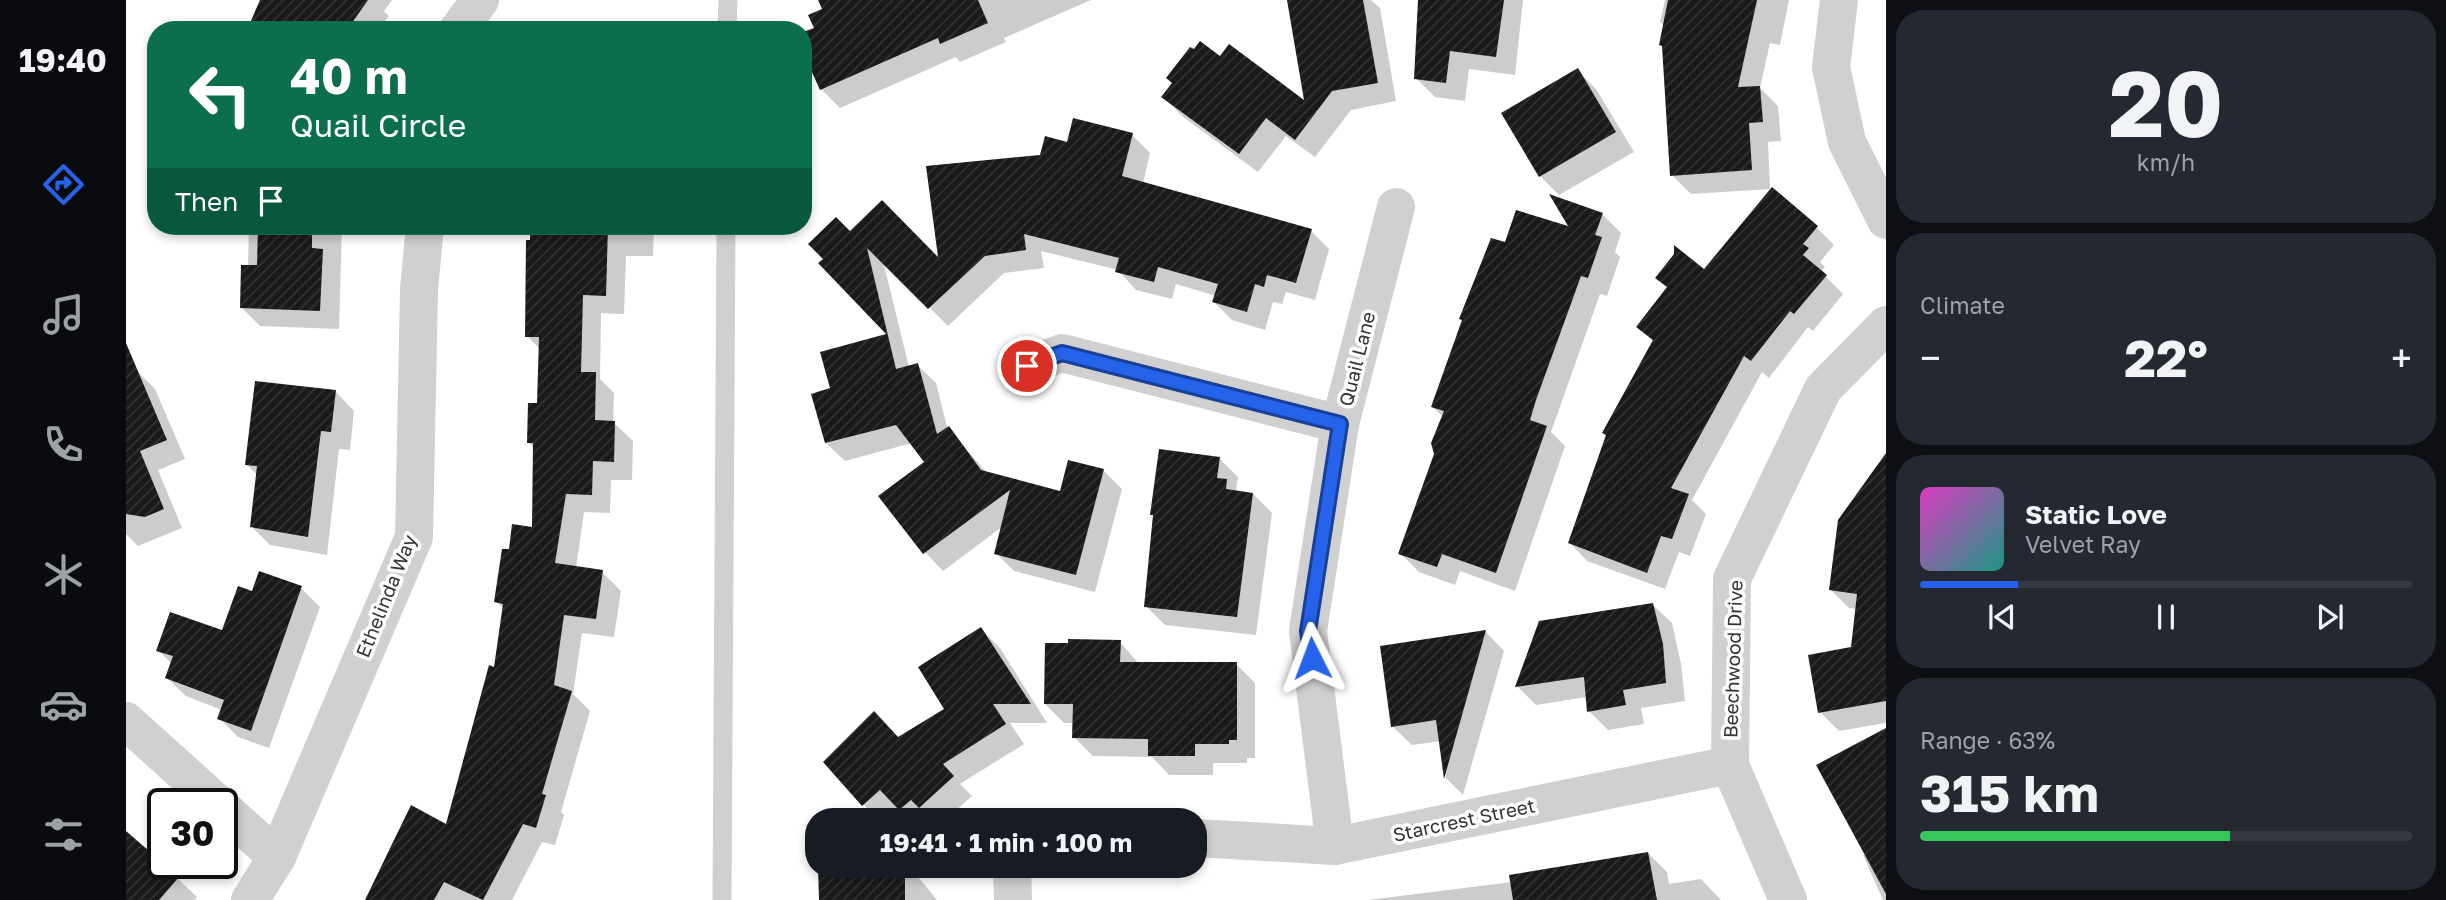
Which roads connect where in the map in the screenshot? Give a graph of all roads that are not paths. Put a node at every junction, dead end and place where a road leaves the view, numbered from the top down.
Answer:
1 (480, 0) edge
2 (727, 0) edge
3 (1839, 0) edge
4 (464, 21) edge
5 (727, 21) edge
6 (1396, 206) dead end
7 (1886, 220) edge
8 (424, 235) edge
9 (726, 235) edge
10 (1886, 325) edge
11 (1027, 366) dead end
12 (1340, 424) junction
13 (126, 721) edge
14 (1730, 765) junction
15 (200, 788) edge
16 (238, 822) edge
17 (1207, 839) edge
18 (1335, 846) junction
19 (277, 857) junction
20 (1012, 878) edge
21 (250, 900) edge
22 (722, 900) edge
23 (1013, 900) edge
24 (1788, 900) edge

1 - 4 street
2 - 5 lane
3 - 7 street
6 - 12 street, Quail Lane
8 - 19 street, Ethelinda Way
9 - 22 lane
10 - 14 street, Beechwood Drive
11 - 12 street
12 - 18 street, Quail Lane
13 - 15 street
14 - 18 street, Starcrest Street
14 - 24 street, Beechwood Drive
16 - 19 street
17 - 18 street, Starcrest Street
19 - 21 street, Ethelinda Way
20 - 23 street

